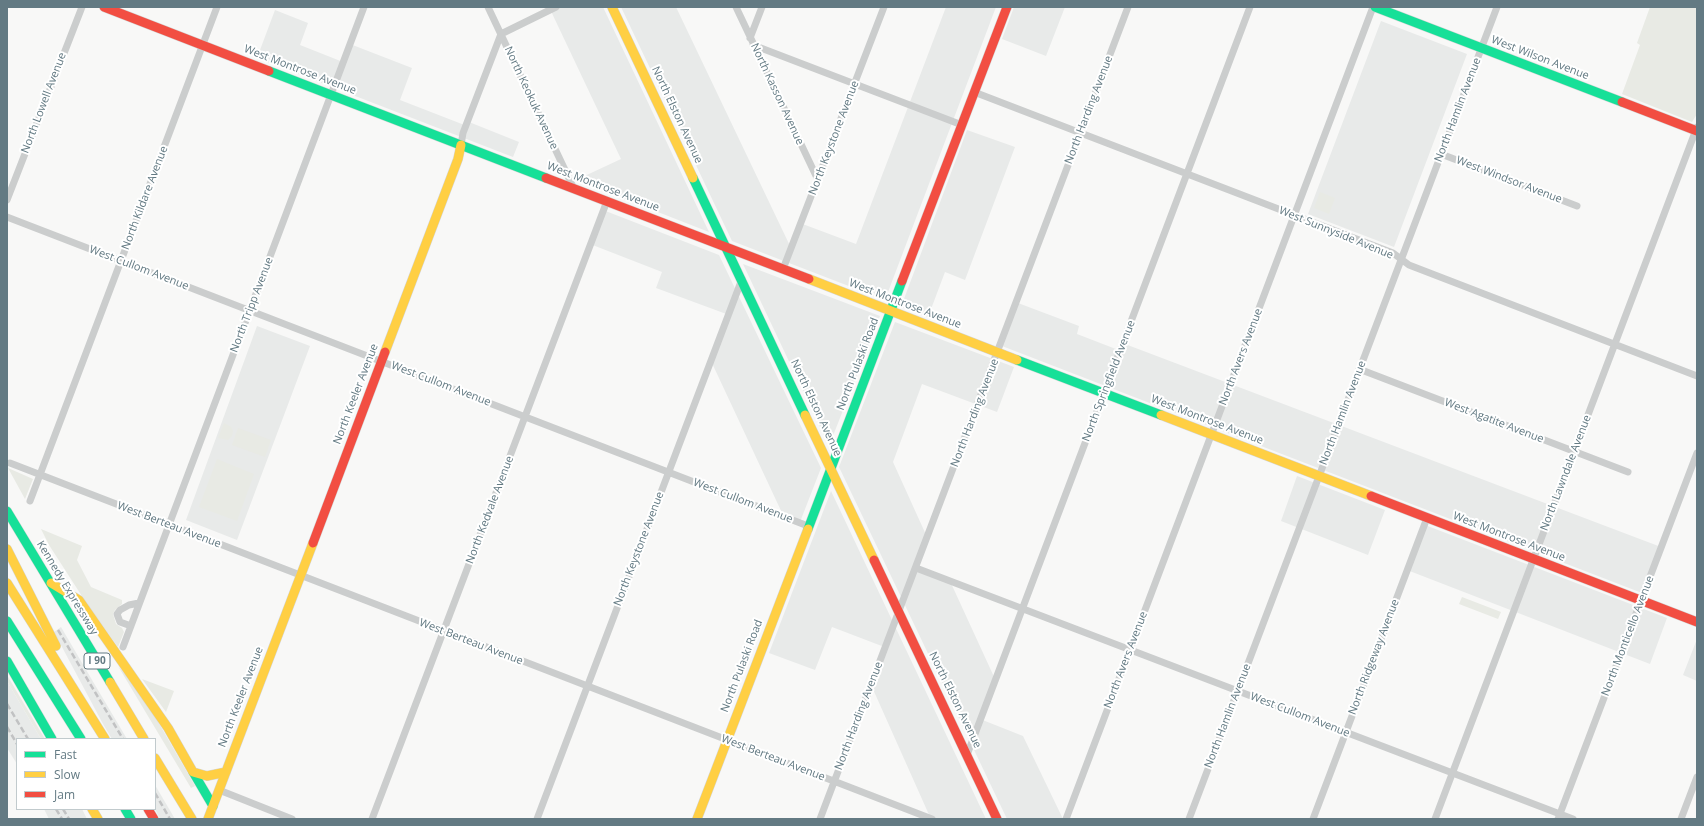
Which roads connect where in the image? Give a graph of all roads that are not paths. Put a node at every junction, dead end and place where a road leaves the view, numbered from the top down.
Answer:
1 (82, 7) edge
2 (104, 7) edge
3 (217, 7) edge
4 (364, 7) edge
5 (488, 7) edge
6 (556, 7) edge
7 (612, 7) edge
8 (736, 7) edge
9 (762, 7) edge
10 (884, 7) edge
11 (1007, 7) edge
12 (1128, 7) edge
13 (1250, 7) edge
14 (1374, 7) edge
15 (1497, 7) edge
16 (501, 34) junction
17 (750, 38) junction
18 (203, 45) junction
19 (754, 46) junction
20 (1481, 48) junction
21 (855, 84) junction
22 (974, 92) junction
23 (331, 95) junction
24 (962, 126) junction
25 (1697, 130) edge
26 (1081, 133) junction
27 (461, 145) junction
28 (1441, 154) junction
29 (1187, 174) junction
30 (818, 180) junction
31 (574, 189) junction
32 (7, 200) edge
33 (607, 201) junction
34 (1576, 206) dead end
35 (1295, 216) junction
36 (7, 217) edge
37 (727, 248) junction
38 (1401, 259) junction
39 (121, 261) junction
40 (783, 270) junction
41 (742, 279) junction
42 (250, 311) junction
43 (891, 311) junction
44 (1615, 345) junction
45 (998, 353) junction
46 (382, 362) junction
47 (1359, 369) junction
48 (1697, 376) edge
49 (1105, 394) junction
50 (525, 417) junction
51 (1212, 435) junction
52 (1574, 452) junction
53 (1697, 453) edge
54 (10, 463) dead end
55 (830, 468) junction
56 (668, 472) junction
57 (1628, 472) dead end
58 (40, 475) junction
59 (1319, 476) junction
60 (30, 501) dead end
61 (7, 512) edge
62 (1428, 518) junction
63 (169, 525) junction
64 (808, 526) junction
65 (7, 549) edge
66 (1534, 559) junction
67 (916, 568) junction
68 (300, 576) junction
69 (7, 583) edge
70 (51, 583) junction
71 (1641, 600) junction
72 (139, 603) junction
73 (1023, 608) junction
74 (899, 612) junction
75 (7, 621) edge
76 (1697, 622) edge
77 (131, 626) junction
78 (444, 631) junction
79 (123, 647) dead end
80 (1130, 650) junction
81 (7, 661) edge
82 (67, 676) junction
83 (587, 686) junction
84 (1237, 691) junction
85 (1346, 732) junction
86 (51, 738) edge
87 (81, 738) edge
88 (104, 738) edge
89 (143, 738) edge
90 (727, 740) junction
91 (967, 755) junction
92 (156, 760) edge
93 (193, 772) junction
94 (226, 772) junction
95 (1452, 773) junction
96 (1697, 777) edge
97 (834, 782) junction
98 (219, 790) junction
99 (213, 806) junction
100 (93, 810) edge
101 (126, 810) edge
102 (149, 810) edge
103 (1559, 817) edge
104 (98, 819) edge
105 (131, 819) edge
106 (154, 819) edge
107 (192, 819) edge
108 (208, 819) edge
109 (292, 819) edge
110 (372, 819) edge
111 (537, 819) edge
112 (697, 819) edge
113 (820, 819) edge
114 (932, 819) edge
115 (997, 819) edge
116 (1066, 819) edge
117 (1189, 819) edge
118 (1313, 819) edge
119 (1435, 819) edge
120 (1573, 819) edge
121 (1681, 819) edge

1 - 32 street, North Lowell Avenue
2 - 18 main road, West Montrose Avenue
3 - 18 street, North Kildare Avenue
4 - 23 street, North Tripp Avenue
5 - 16 street, North Keokuk Avenue
6 - 16 street
7 - 37 main road, North Elston Avenue
8 - 17 street, North Kasson Avenue
9 - 17 street
10 - 21 street, North Keystone Avenue
11 - 22 main road, North Pulaski Road
12 - 26 street, North Harding Avenue
13 - 29 street, North Springfield Avenue
14 - 20 main road, West Wilson Avenue
14 - 35 street, North Avers Avenue
15 - 20 street, North Hamlin Avenue
16 - 27 street, North Keeler Avenue
16 - 31 street, North Keokuk Avenue
17 - 19 street, North Kasson Avenue
18 - 23 main road, West Montrose Avenue
18 - 39 street, North Kildare Avenue
19 - 21 street
19 - 30 street, North Kasson Avenue
20 - 25 main road, West Wilson Avenue
20 - 28 street, North Hamlin Avenue
21 - 24 street
21 - 30 street, North Keystone Avenue
22 - 24 main road, North Pulaski Road
22 - 26 street, West Sunnyside Avenue
23 - 27 main road, West Montrose Avenue
23 - 42 street, North Tripp Avenue
24 - 43 main road, North Pulaski Road
25 - 44 street, North Lawndale Avenue
26 - 29 street, West Sunnyside Avenue
26 - 45 street, North Harding Avenue
27 - 31 main road, West Montrose Avenue
27 - 46 main road, North Keeler Avenue
28 - 34 street, West Windsor Avenue
28 - 38 street, North Hamlin Avenue
29 - 35 street, West Sunnyside Avenue
29 - 49 street, North Springfield Avenue
30 - 40 street, North Keystone Avenue
31 - 33 main road, West Montrose Avenue
33 - 37 main road, West Montrose Avenue
33 - 50 street, North Kedvale Avenue
35 - 38 street, West Sunnyside Avenue
35 - 51 street, North Avers Avenue
36 - 39 street, West Cullom Avenue
37 - 40 main road, West Montrose Avenue
37 - 41 main road, North Elston Avenue
38 - 44 street, West Sunnyside Avenue
38 - 47 street, North Hamlin Avenue
39 - 42 street, West Cullom Avenue
39 - 58 street, North Kildare Avenue
40 - 43 main road, West Montrose Avenue
41 - 55 main road, North Elston Avenue
41 - 56 street, North Keystone Avenue
42 - 46 street, West Cullom Avenue
42 - 63 street, North Tripp Avenue
43 - 45 main road, West Montrose Avenue
43 - 55 main road, North Pulaski Road
44 - 48 street, West Sunnyside Avenue
44 - 52 street, North Lawndale Avenue
45 - 49 main road, West Montrose Avenue
45 - 67 street, North Harding Avenue
46 - 50 street, West Cullom Avenue
46 - 68 main road, North Keeler Avenue
47 - 52 street, West Agatite Avenue
47 - 59 street, North Hamlin Avenue
49 - 51 main road, West Montrose Avenue
49 - 73 street, North Springfield Avenue
50 - 56 street, West Cullom Avenue
50 - 78 street, North Kedvale Avenue
51 - 59 main road, West Montrose Avenue
51 - 80 street, North Avers Avenue
52 - 57 street, West Agatite Avenue
52 - 66 street, North Lawndale Avenue
53 - 71 street, North Monticello Avenue
54 - 58 street, West Berteau Avenue
55 - 64 main road, North Pulaski Road
55 - 74 main road, North Elston Avenue
56 - 64 street, West Cullom Avenue
56 - 83 street, North Keystone Avenue
58 - 60 street, North Kildare Avenue
58 - 63 street, West Berteau Avenue
59 - 62 main road, West Montrose Avenue
59 - 84 street, North Hamlin Avenue
61 - 70 main road, Kennedy Expressway / I 90
62 - 66 main road, West Montrose Avenue
62 - 85 street, North Ridgeway Avenue
63 - 68 street, West Berteau Avenue
63 - 72 street, North Tripp Avenue
64 - 90 main road, North Pulaski Road
65 - 82 main road
66 - 71 main road, West Montrose Avenue
66 - 95 street, North Lawndale Avenue
67 - 73 street, West Cullom Avenue
67 - 74 street, North Harding Avenue
68 - 78 street, West Berteau Avenue
68 - 94 main road, North Keeler Avenue
69 - 82 main road
70 - 89 main road, Kennedy Expressway / I 90
70 - 93 main road
71 - 76 main road, West Montrose Avenue
71 - 103 street, North Monticello Avenue
72 - 77 street, North Tripp Avenue
72 - 77 street
73 - 80 street, West Cullom Avenue
73 - 91 street, North Springfield Avenue
74 - 91 main road, North Elston Avenue
74 - 97 street, North Harding Avenue
75 - 87 main road
77 - 79 street, North Tripp Avenue
78 - 83 street, West Berteau Avenue
78 - 110 street, North Kedvale Avenue
80 - 84 street, West Cullom Avenue
80 - 116 street, North Avers Avenue
81 - 86 main road
82 - 88 main road
83 - 90 street, West Berteau Avenue
83 - 111 street, North Keystone Avenue
84 - 85 street, West Cullom Avenue
84 - 117 street, North Hamlin Avenue
85 - 95 street, West Cullom Avenue
85 - 118 street, North Ridgeway Avenue
90 - 97 street, West Berteau Avenue
90 - 112 main road, North Pulaski Road
91 - 115 main road, North Elston Avenue
92 - 107 main road
93 - 94 main road
93 - 99 main road
94 - 98 main road, North Keeler Avenue
95 - 103 street, West Cullom Avenue
95 - 119 street, North Lawndale Avenue
96 - 121 street
97 - 113 street, North Harding Avenue
97 - 114 street, West Berteau Avenue
98 - 99 main road, North Keeler Avenue
98 - 109 street
99 - 108 main road, North Keeler Avenue
100 - 104 main road
101 - 105 main road
102 - 106 main road
103 - 120 street, West Cullom Avenue

